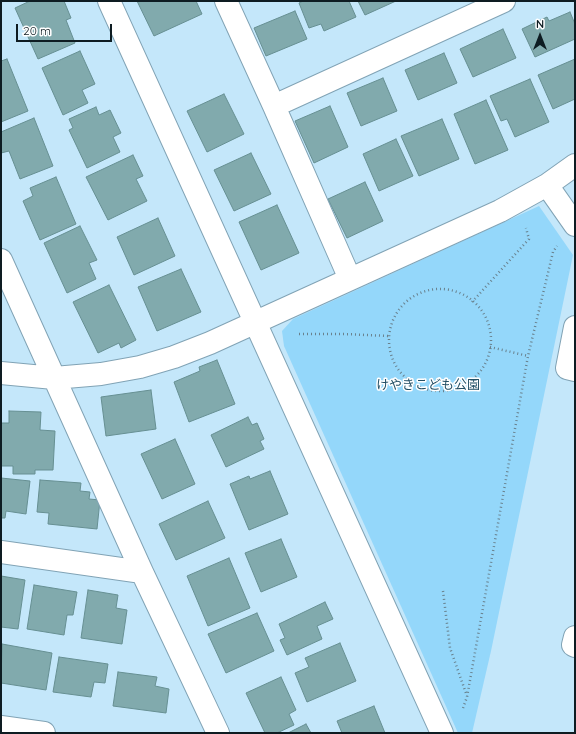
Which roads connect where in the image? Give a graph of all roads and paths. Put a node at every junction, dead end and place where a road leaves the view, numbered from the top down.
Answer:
1 (109, 1) edge
2 (226, 1) edge
3 (504, 1) edge
4 (274, 106) junction
5 (575, 165) edge
6 (548, 185) junction
7 (518, 201) junction
8 (574, 224) edge
9 (1, 260) edge
10 (350, 279) junction
11 (472, 302) junction
12 (255, 322) junction
13 (575, 327) edge
14 (295, 334) dead end
15 (389, 336) junction
16 (490, 347) junction
17 (528, 356) junction
18 (575, 370) edge
19 (1, 373) edge
20 (54, 378) junction
21 (1, 552) edge
22 (142, 572) junction
23 (443, 591) dead end
24 (575, 637) edge
25 (575, 646) edge
26 (467, 696) junction
27 (461, 711) dead end
28 (1, 727) edge
29 (44, 733) edge
30 (218, 733) edge
31 (442, 733) edge

1 - 12 street
2 - 4 street
3 - 4 street
4 - 10 street
5 - 6 street
6 - 7 street
6 - 8 street
7 - 10 street
7 - 11 path
8 - 17 path
9 - 20 street
10 - 12 street
11 - 15 path
11 - 16 path
12 - 20 street
12 - 31 street
13 - 18 street
14 - 15 path
15 - 16 path
16 - 17 path
17 - 26 path
19 - 20 street
20 - 22 street
21 - 22 street
22 - 30 street
23 - 26 path
24 - 25 street
26 - 27 path
28 - 29 street

